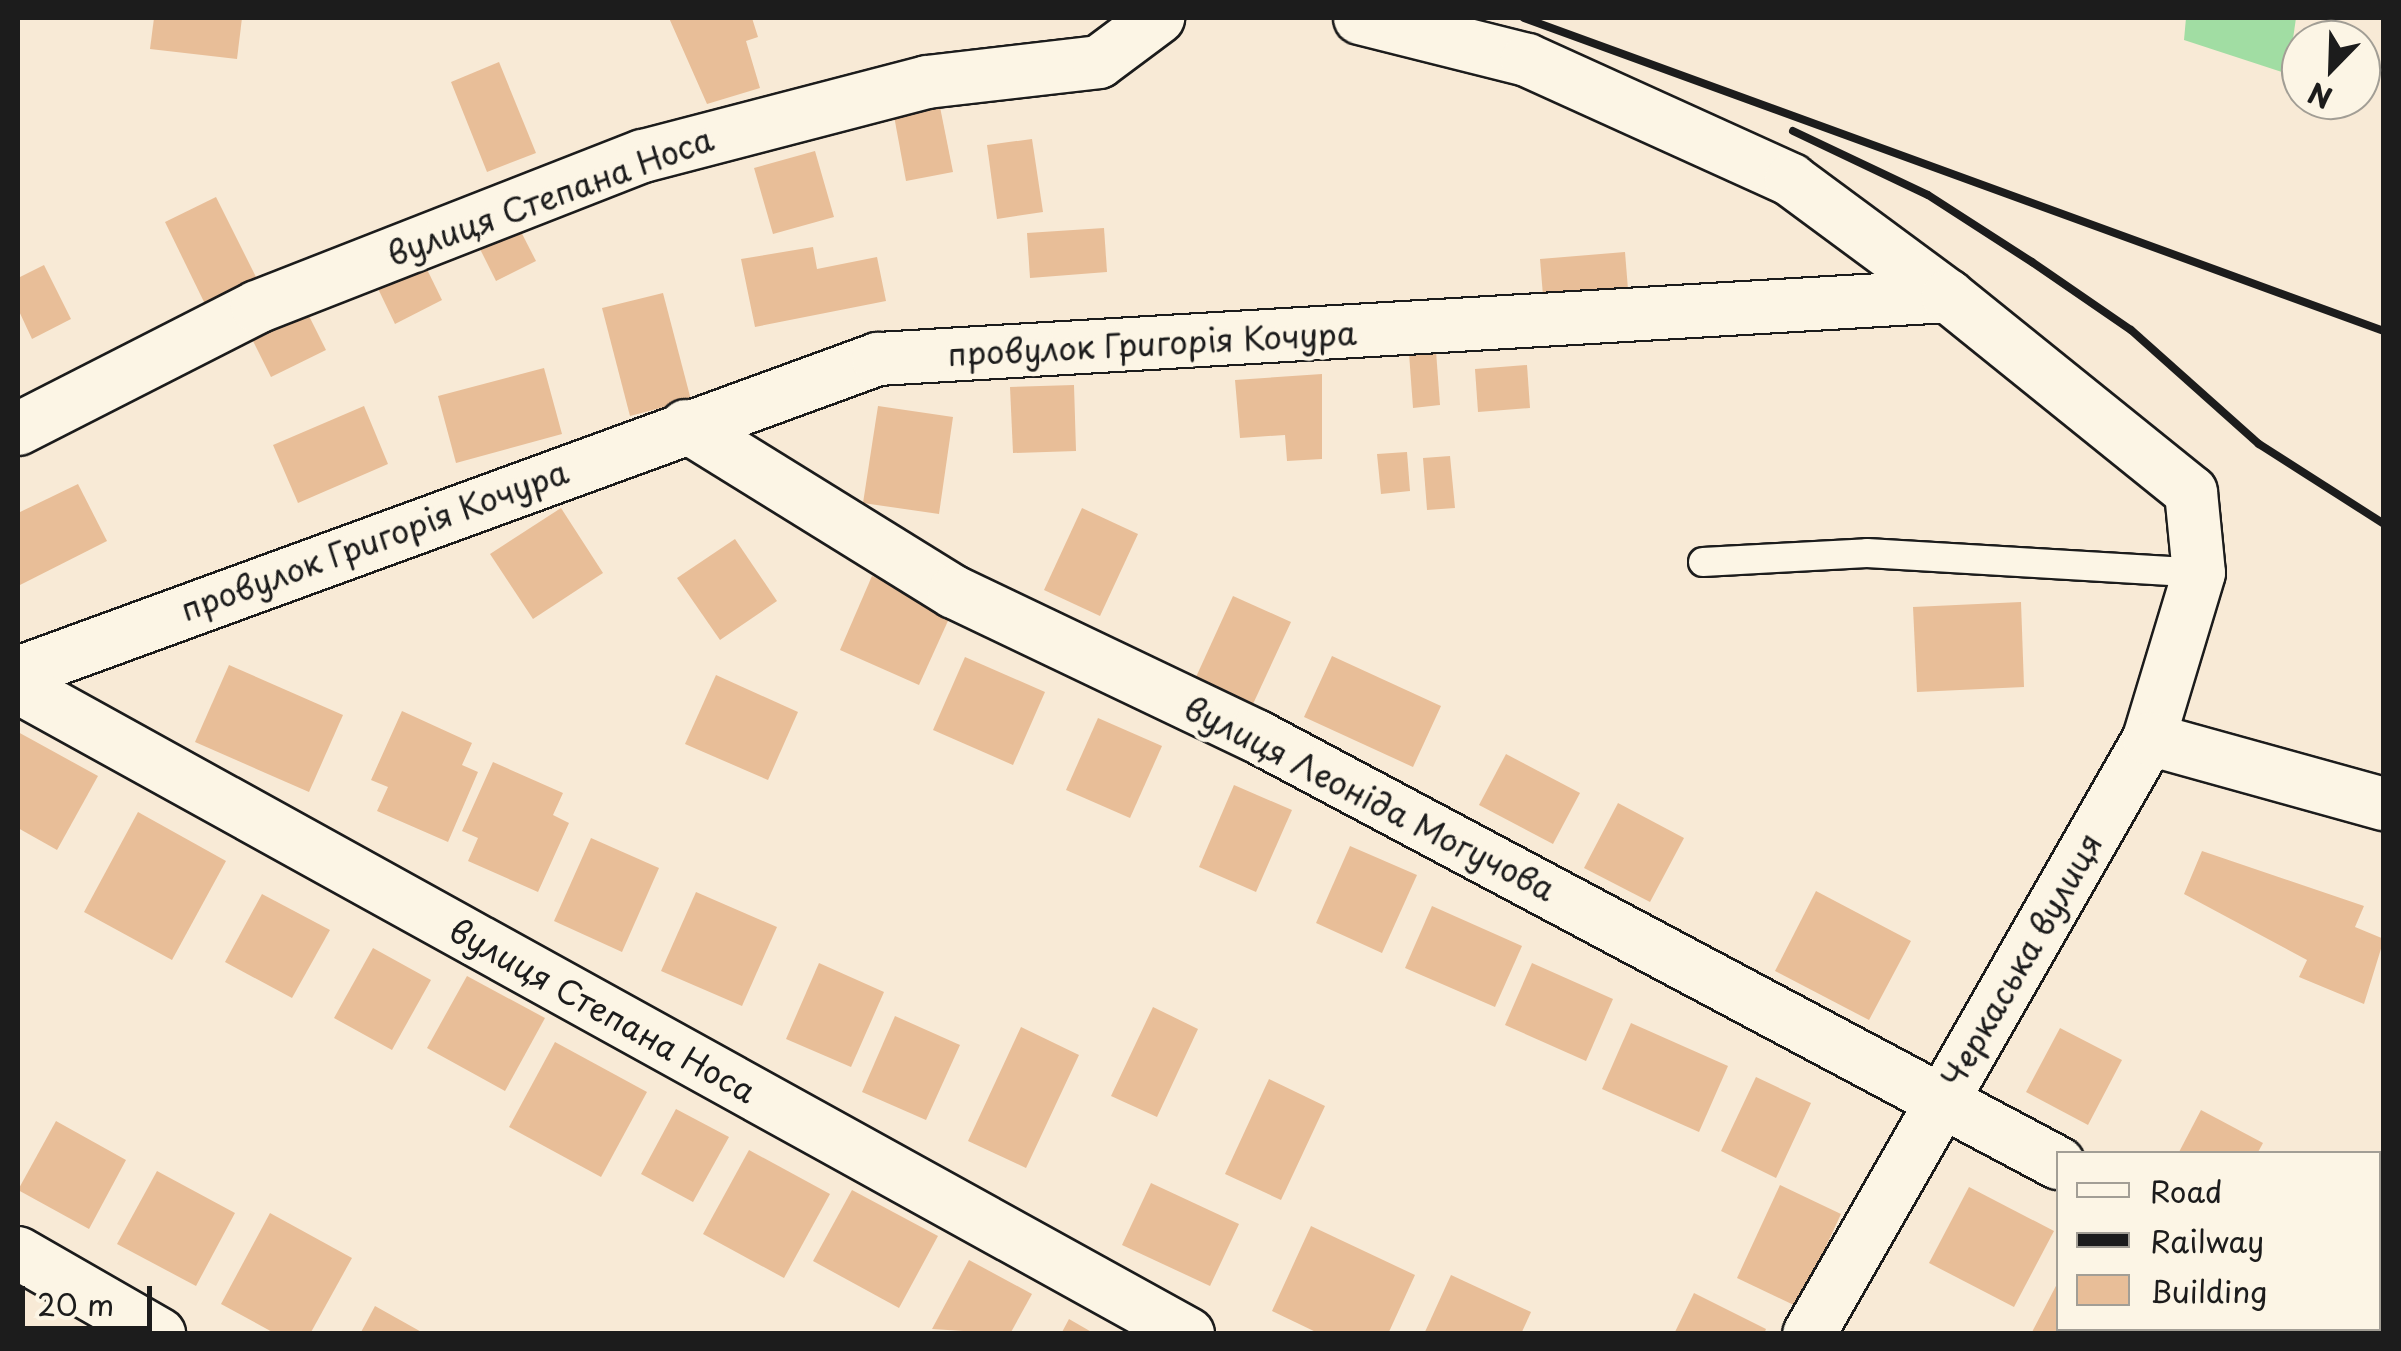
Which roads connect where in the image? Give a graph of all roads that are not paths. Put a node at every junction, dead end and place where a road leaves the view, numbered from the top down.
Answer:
1 (1158, 18) edge
2 (1360, 18) edge
3 (1948, 296) junction
4 (686, 426) junction
5 (18, 429) edge
6 (1703, 562) dead end
7 (2199, 573) junction
8 (18, 673) edge
9 (18, 687) edge
10 (2149, 738) junction
11 (2384, 804) edge
12 (1942, 1096) junction
13 (2056, 1162) edge
14 (18, 1254) edge
15 (159, 1334) edge
16 (1188, 1334) edge
17 (1809, 1334) edge

1 - 5 street, вулиця Степана Носа
2 - 3 street
3 - 4 street, провулок Григорія Кочура
3 - 7 street
4 - 8 street, провулок Григорія Кочура
4 - 12 street, вулиця Леоніда Могучова
6 - 7 lane
7 - 10 street, Черкаська вулиця
9 - 16 street, вулиця Степана Носа
10 - 11 street
10 - 12 street, Черкаська вулиця
12 - 13 street, вулиця Леоніда Могучова
12 - 17 street, Черкаська вулиця
14 - 15 street

